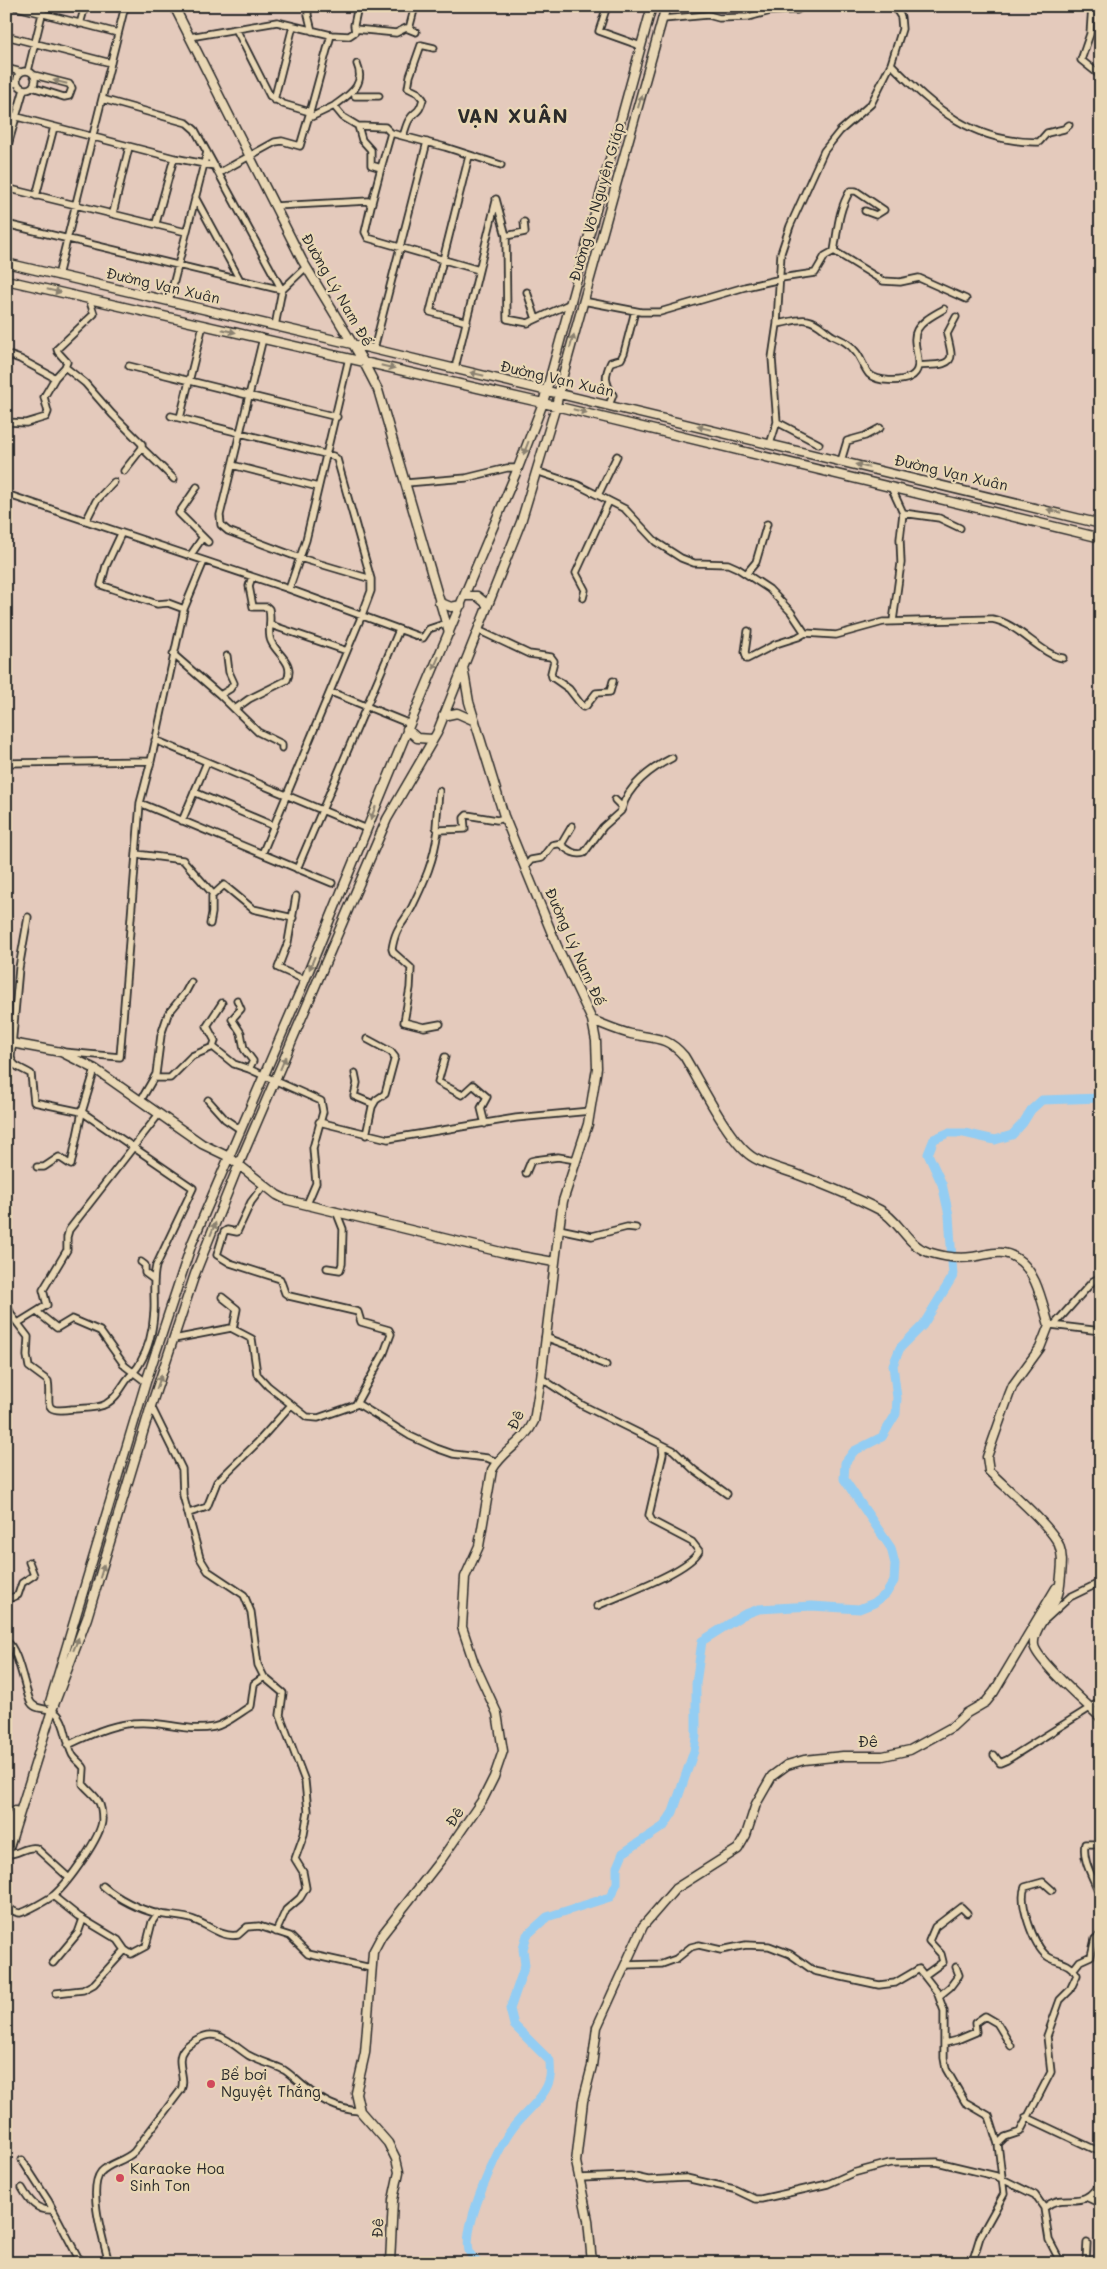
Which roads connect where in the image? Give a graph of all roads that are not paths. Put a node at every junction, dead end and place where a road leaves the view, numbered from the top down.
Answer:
1 (13, 6) edge
2 (44, 6) edge
3 (84, 6) edge
4 (125, 6) edge
5 (174, 6) edge
6 (308, 6) edge
7 (358, 6) edge
8 (415, 6) edge
9 (607, 6) edge
10 (652, 6) edge
11 (666, 6) edge
12 (803, 6) edge
13 (894, 6) edge
14 (1092, 6) edge
15 (42, 14) junction
16 (662, 19) junction
17 (80, 24) junction
18 (293, 26) junction
19 (236, 29) junction
20 (355, 29) junction
21 (409, 29) junction
22 (312, 31) junction
23 (416, 32) dead end
24 (118, 33) junction
25 (6, 36) edge
26 (331, 36) junction
27 (190, 37) junction
28 (35, 43) junction
29 (641, 46) junction
30 (434, 48) dead end
31 (111, 63) junction
32 (357, 64) dead end
33 (892, 64) junction
34 (6, 68) edge
35 (25, 71) junction
36 (34, 75) junction
37 (1101, 76) edge
38 (6, 81) edge
39 (18, 84) junction
40 (32, 87) junction
41 (24, 89) junction
42 (352, 95) junction
43 (378, 96) dead end
44 (102, 99) junction
45 (274, 100) junction
46 (334, 106) junction
47 (6, 114) edge
48 (309, 115) junction
49 (17, 117) junction
50 (1069, 125) dead end
51 (358, 126) junction
52 (54, 127) junction
53 (390, 133) junction
54 (92, 136) junction
55 (403, 136) junction
56 (427, 142) junction
57 (129, 146) junction
58 (6, 152) edge
59 (208, 152) junction
60 (249, 156) junction
61 (469, 156) junction
62 (174, 158) junction
63 (204, 165) junction
64 (501, 165) dead end
65 (215, 166) junction
66 (380, 168) junction
67 (219, 173) junction
68 (6, 188) edge
69 (36, 196) junction
70 (195, 197) junction
71 (75, 205) junction
72 (274, 206) junction
73 (371, 206) junction
74 (865, 211) dead end
75 (113, 213) junction
76 (524, 222) dead end
77 (156, 223) junction
78 (6, 224) edge
79 (186, 232) junction
80 (506, 236) junction
81 (67, 239) junction
82 (400, 248) junction
83 (834, 251) junction
84 (443, 261) junction
85 (6, 263) edge
86 (177, 265) junction
87 (306, 267) junction
88 (479, 270) junction
89 (58, 276) junction
90 (781, 279) junction
91 (6, 280) edge
92 (240, 280) junction
93 (574, 289) junction
94 (282, 290) junction
95 (527, 292) dead end
96 (586, 292) junction
97 (89, 299) junction
98 (966, 299) dead end
99 (169, 301) junction
100 (584, 301) junction
101 (569, 304) junction
102 (944, 309) dead end
103 (635, 311) junction
104 (956, 317) dead end
105 (536, 319) junction
106 (467, 322) junction
107 (777, 324) junction
108 (203, 325) junction
109 (275, 326) junction
110 (263, 338) junction
111 (352, 344) junction
112 (374, 349) junction
113 (6, 354) edge
114 (349, 358) junction
115 (363, 361) junction
116 (128, 366) dead end
117 (918, 366) junction
118 (65, 367) junction
119 (455, 368) junction
120 (55, 378) junction
121 (189, 380) junction
122 (546, 390) junction
123 (559, 393) junction
124 (250, 395) junction
125 (543, 402) junction
126 (609, 405) junction
127 (556, 406) junction
128 (170, 416) dead end
129 (337, 416) junction
130 (180, 418) junction
131 (6, 422) edge
132 (776, 422) junction
133 (880, 428) dead end
134 (239, 433) junction
135 (770, 444) junction
136 (820, 444) dead end
137 (142, 448) junction
138 (328, 455) junction
139 (617, 456) dead end
140 (842, 461) junction
141 (232, 466) junction
142 (518, 468) junction
143 (124, 471) dead end
144 (536, 471) junction
145 (894, 474) junction
146 (174, 479) dead end
147 (114, 482) dead end
148 (406, 483) junction
149 (891, 486) junction
150 (197, 487) dead end
151 (318, 488) junction
152 (6, 494) edge
153 (598, 495) junction
154 (609, 501) junction
155 (903, 513) junction
156 (86, 522) junction
157 (767, 524) dead end
158 (1101, 524) edge
159 (960, 528) dead end
160 (121, 534) junction
161 (203, 536) junction
162 (1101, 538) edge
163 (208, 542) dead end
164 (190, 556) junction
165 (300, 558) junction
166 (204, 561) junction
167 (746, 574) junction
168 (252, 577) junction
169 (371, 579) junction
170 (289, 589) junction
171 (465, 596) junction
172 (583, 598) dead end
173 (440, 602) junction
174 (461, 605) junction
175 (488, 605) junction
176 (184, 609) junction
177 (362, 615) junction
178 (893, 622) junction
179 (446, 623) junction
180 (271, 626) junction
181 (399, 630) junction
182 (478, 630) junction
183 (748, 631) dead end
184 (449, 633) junction
185 (805, 633) junction
186 (347, 652) junction
187 (173, 654) junction
188 (227, 656) dead end
189 (1063, 658) dead end
190 (463, 667) junction
191 (613, 681) dead end
192 (331, 692) junction
193 (220, 695) junction
194 (366, 706) junction
195 (235, 709) junction
196 (444, 716) junction
197 (475, 721) junction
198 (409, 727) junction
199 (433, 739) junction
200 (155, 740) junction
201 (282, 748) dead end
202 (672, 758) dead end
203 (152, 761) junction
204 (207, 762) junction
205 (6, 763) edge
206 (439, 791) dead end
207 (194, 792) junction
208 (286, 795) junction
209 (616, 800) dead end
210 (140, 803) junction
211 (622, 809) junction
212 (322, 811) junction
213 (505, 818) junction
214 (182, 821) junction
215 (274, 826) junction
216 (572, 826) dead end
217 (366, 829) junction
218 (438, 830) junction
219 (560, 844) junction
220 (136, 854) junction
221 (262, 854) junction
222 (525, 867) junction
223 (297, 869) junction
224 (332, 883) dead end
225 (343, 887) junction
226 (354, 892) junction
227 (213, 894) junction
228 (296, 896) dead end
229 (28, 917) dead end
230 (293, 918) junction
231 (210, 924) dead end
232 (305, 980) junction
233 (191, 982) dead end
234 (237, 1000) dead end
235 (222, 1003) dead end
236 (592, 1020) junction
237 (440, 1024) dead end
238 (367, 1039) dead end
239 (10, 1042) edge
240 (213, 1046) junction
241 (62, 1052) junction
242 (445, 1057) dead end
243 (95, 1069) junction
244 (249, 1069) junction
245 (355, 1073) dead end
246 (264, 1076) junction
247 (155, 1078) junction
248 (275, 1081) junction
249 (141, 1100) junction
250 (208, 1100) dead end
251 (373, 1104) junction
252 (590, 1111) junction
253 (82, 1112) junction
254 (159, 1114) junction
255 (319, 1122) junction
256 (485, 1124) junction
257 (241, 1130) junction
258 (366, 1136) junction
259 (133, 1147) junction
260 (229, 1157) junction
261 (576, 1160) junction
262 (239, 1164) junction
263 (37, 1167) dead end
264 (526, 1173) dead end
265 (264, 1185) junction
266 (307, 1204) junction
267 (336, 1211) junction
268 (636, 1228) dead end
269 (559, 1229) junction
270 (140, 1262) dead end
271 (554, 1262) junction
272 (327, 1268) dead end
273 (1101, 1277) edge
274 (153, 1279) junction
275 (222, 1297) dead end
276 (6, 1303) edge
277 (37, 1312) junction
278 (18, 1324) junction
279 (1051, 1325) junction
280 (232, 1328) junction
281 (1101, 1331) edge
282 (545, 1337) junction
283 (174, 1339) junction
284 (606, 1365) dead end
285 (132, 1374) junction
286 (541, 1378) junction
287 (146, 1382) junction
288 (356, 1404) junction
289 (291, 1405) junction
290 (151, 1406) junction
291 (662, 1445) junction
292 (497, 1462) junction
293 (728, 1494) dead end
294 (189, 1513) junction
295 (29, 1562) dead end
296 (1060, 1577) junction
297 (1101, 1582) edge
298 (1060, 1588) junction
299 (1070, 1597) junction
300 (6, 1600) edge
301 (597, 1606) dead end
302 (1044, 1620) junction
303 (6, 1640) edge
304 (264, 1677) junction
305 (1101, 1701) edge
306 (1091, 1709) junction
307 (50, 1710) junction
308 (1101, 1718) edge
309 (68, 1744) junction
310 (994, 1755) dead end
311 (6, 1839) edge
312 (1101, 1844) edge
313 (7, 1855) edge
314 (68, 1877) junction
315 (103, 1886) dead end
316 (1052, 1890) dead end
317 (1099, 1893) dead end
318 (53, 1896) junction
319 (6, 1906) edge
320 (967, 1913) dead end
321 (158, 1914) junction
322 (83, 1919) junction
323 (276, 1932) junction
324 (1101, 1934) edge
325 (124, 1950) junction
326 (53, 1963) dead end
327 (625, 1965) junction
328 (956, 1967) dead end
329 (371, 1968) junction
330 (1073, 1970) junction
331 (925, 1975) junction
332 (56, 1993) dead end
333 (939, 1996) junction
334 (945, 2043) junction
335 (1011, 2046) dead end
336 (360, 2111) junction
337 (1026, 2117) junction
338 (998, 2144) junction
339 (1096, 2150) dead end
340 (22, 2160) dead end
341 (580, 2178) junction
342 (1001, 2178) junction
343 (1101, 2180) edge
344 (22, 2188) dead end
345 (1088, 2198) junction
346 (1101, 2204) edge
347 (1044, 2208) junction
348 (52, 2210) junction
349 (1087, 2243) dead end
350 (81, 2263) edge
351 (109, 2263) edge
352 (390, 2263) edge
353 (592, 2263) edge
354 (972, 2263) edge
355 (1061, 2263) edge
356 (1086, 2263) edge

1 - 15 street
2 - 15 street
3 - 17 street
4 - 24 street
5 - 27 main road, Đường Lý Nam Đế
6 - 22 street
7 - 20 street
8 - 21 street
9 - 29 street
10 - 29 main road, Đường Võ Nguyên Giáp
11 - 16 main road, Đường Võ Nguyên Giáp
12 - 16 street
13 - 33 street
14 - 37 street
15 - 17 street
15 - 28 street
96 -> 16 main road, Đường Võ Nguyên Giáp
17 - 24 street
18 - 19 street
18 - 22 street
18 - 45 street
19 - 27 street
19 - 45 street
20 - 21 street
20 - 26 street
21 - 23 street
22 - 26 street
24 - 31 street
25 - 28 street
26 - 48 street
27 - 60 main road, Đường Lý Nam Đế
28 - 31 street
28 - 35 street
29 - 93 main road, Đường Võ Nguyên Giáp
30 - 55 street
31 - 44 street
32 - 42 street
33 - 50 street
33 - 90 street
34 - 35 street
35 - 36 street
35 - 39 street
36 - 40 street
40 -> 36 street
38 - 39 street
39 - 41 street
40 - 41 street
41 - 49 street
42 - 43 street
42 - 46 street
44 - 54 street
44 - 59 street
45 - 48 street
46 - 48 street
46 - 51 street
47 - 49 street
48 - 60 street
49 - 52 street
49 - 58 street
51 - 53 street
51 - 66 street
52 - 54 street
52 - 69 street
53 - 55 street
53 - 66 street
54 - 57 street
54 - 71 street
55 - 56 street
56 - 61 street
56 - 82 street
57 - 62 street
57 - 75 street
59 - 63 street
59 - 65 street
60 - 67 street
60 - 72 main road, Đường Lý Nam Đế
61 - 64 street
61 - 84 street
62 - 63 street
62 - 77 street
63 - 65 street
63 - 70 street
65 - 67 street
66 - 73 street
67 - 94 street
68 - 69 street
69 - 71 street
70 - 79 street
70 - 92 street
71 - 75 street
71 - 81 street
72 - 73 street
72 - 87 main road, Đường Lý Nam Đế
73 - 82 street
74 - 83 street
75 - 77 street
76 - 80 street
77 - 79 street
78 - 81 street
79 - 86 street
80 - 88 street
80 - 105 street
81 - 86 street
81 - 89 street
82 - 84 street
82 - 112 street
83 - 90 street
83 - 98 street
84 - 88 street
84 - 106 street
85 - 89 main road, Đường Vạn Xuân
86 - 92 street
86 - 99 street
87 - 94 street
87 - 111 main road, Đường Lý Nam Đế
88 - 106 street
89 - 99 main road, Đường Vạn Xuân
90 - 103 street
90 - 107 street
91 -> 97 main road, Đường Vạn Xuân
92 - 94 street
93 - 96 main road
93 - 101 main road, Đường Võ Nguyên Giáp
94 - 109 street
95 - 105 street
96 - 100 main road, Đường Võ Nguyên Giáp
97 - 108 main road, Đường Vạn Xuân
97 - 118 street
99 - 109 main road, Đường Vạn Xuân
100 - 103 street
123 -> 100 main road, Đường Võ Nguyên Giáp
101 - 105 street
101 - 122 main road, Đường Võ Nguyên Giáp
102 - 117 street
103 - 126 street
104 - 117 street
106 - 119 street
107 - 117 street
107 - 132 street
108 -> 110 main road, Đường Vạn Xuân
108 - 121 street
109 - 111 main road, Đường Vạn Xuân
110 - 114 main road, Đường Vạn Xuân
110 - 124 street
111 - 112 main road, Đường Vạn Xuân
111 - 115 main road, Đường Lý Nam Đế
112 - 119 main road, Đường Vạn Xuân
113 - 120 street
114 - 115 main road, Đường Vạn Xuân
114 - 129 street
115 -> 125 main road, Đường Vạn Xuân
115 - 148 main road, Đường Lý Nam Đế
116 - 121 street
118 - 120 street
118 - 137 street
122 -> 119 main road, Đường Vạn Xuân
120 - 131 street
121 - 124 street
121 - 130 street
122 - 123 main road, Đường Vạn Xuân
122 - 125 main road, Đường Võ Nguyên Giáp
123 - 126 main road, Đường Vạn Xuân
123 - 127 main road, Đường Võ Nguyên Giáp
124 - 129 street
124 - 134 street
125 - 127 main road, Đường Vạn Xuân
125 -> 142 main road, Đường Võ Nguyên Giáp
135 -> 126 main road, Đường Vạn Xuân
127 - 144 main road, Đường Võ Nguyên Giáp
127 -> 149 main road, Đường Vạn Xuân
128 - 130 street
129 - 138 street
130 - 134 street
132 - 135 street
132 - 136 street
133 - 140 street
134 - 138 street
134 - 141 street
135 - 140 main road, Đường Vạn Xuân
137 - 143 street
137 - 146 street
138 - 151 street
138 - 169 street
139 - 153 street
145 -> 140 main road, Đường Vạn Xuân
141 - 151 street
141 - 165 street
142 - 148 street
142 - 171 main road, Đường Võ Nguyên Giáp
144 - 153 street
144 - 175 main road, Đường Võ Nguyên Giáp
145 - 149 main road
158 -> 145 main road, Đường Vạn Xuân
147 - 156 street
148 - 173 main road, Đường Lý Nam Đế
149 - 155 street
149 - 162 main road, Đường Vạn Xuân
150 - 161 street
151 - 165 street
152 - 156 street
153 - 154 street
154 - 167 street
154 - 172 street
155 - 159 street
155 - 178 street
156 - 160 street
157 - 167 street
160 - 164 street
160 - 176 street
161 - 163 street
161 - 164 street
164 - 166 street
165 - 169 street
165 - 170 street
166 - 168 street
166 - 176 street
167 - 185 street
168 - 170 street
168 - 180 street
169 - 177 street
170 - 177 street
171 - 174 main road, Đường Võ Nguyên Giáp
171 - 175 main road
173 - 174 main road
173 - 179 main road, Đường Lý Nam Đế
174 - 184 main road, Đường Võ Nguyên Giáp
175 - 182 main road, Đường Võ Nguyên Giáp
176 - 187 street
177 - 181 street
177 - 186 street
178 - 185 street
178 - 189 street
179 - 181 street
179 - 184 main road, Đường Lý Nam Đế
180 - 186 street
180 - 195 street
181 - 194 street
182 - 190 main road, Đường Võ Nguyên Giáp
182 - 191 street
183 - 185 street
184 -> 198 main road, Đường Võ Nguyên Giáp
186 - 192 street
187 - 193 street
187 - 200 street
188 - 193 street
190 - 196 main road, Đường Võ Nguyên Giáp
190 - 197 main road, Đường Lý Nam Đế
192 - 194 street
192 - 208 street
193 - 195 street
194 - 198 street
194 - 212 street
195 - 201 street
196 - 197 main road
196 - 199 main road, Đường Võ Nguyên Giáp
197 - 213 main road, Đường Lý Nam Đế
198 - 199 main road
198 -> 217 main road, Đường Võ Nguyên Giáp
199 - 226 main road, Đường Võ Nguyên Giáp
200 - 203 street
200 - 204 street
202 - 211 street
203 - 205 street
203 - 210 street
204 - 207 street
204 - 208 street
206 - 218 street
207 - 214 street
207 - 215 street
208 - 212 street
208 - 215 street
209 - 211 street
210 - 214 street
210 - 220 street
211 - 219 street
212 - 217 street
212 - 223 street
213 - 218 street
213 - 222 main road, Đường Lý Nam Đế
214 - 221 street
215 - 221 street
216 - 219 street
217 - 225 main road, Đường Võ Nguyên Giáp
218 - 237 street
219 - 222 street
220 - 227 street
220 - 241 street
221 - 223 street
222 - 236 main road, Đường Lý Nam Đế
223 - 224 street
225 - 226 main road
225 -> 232 main road, Đường Võ Nguyên Giáp
248 -> 226 main road, Đường Võ Nguyên Giáp
227 - 230 street
227 - 231 street
228 - 230 street
229 - 239 street
230 - 232 street
232 - 246 main road, Đường Võ Nguyên Giáp
233 - 247 street
234 - 244 street
235 - 240 street
236 - 252 main road, Đê
236 - 279 main road, Đường Lý Nam Đế
238 - 251 street
239 - 241 main road
239 - 253 street
240 - 244 street
240 - 247 street
241 - 243 main road
242 - 256 street
243 - 249 main road
243 - 253 street
244 - 246 street
245 - 251 street
246 - 248 street
246 - 257 main road, Đường Võ Nguyên Giáp
247 - 249 street
248 - 255 street
248 - 262 main road, Đường Võ Nguyên Giáp
249 - 254 main road
250 - 257 street
251 - 258 street
252 - 256 street
252 - 261 main road, Đê
253 - 259 street
253 - 263 street
254 - 259 street
254 - 260 main road
255 - 258 street
255 - 266 street
256 - 258 street
257 - 260 main road, Đường Võ Nguyên Giáp
259 - 274 street
259 - 277 street
260 - 262 main road
260 - 287 main road, Đường Võ Nguyên Giáp
261 - 264 street
261 - 269 main road, Đê
262 - 265 main road
283 -> 262 main road, Đường Võ Nguyên Giáp
265 - 266 main road
265 - 288 street
266 - 267 main road
267 - 271 main road
267 - 272 street
268 - 269 street
269 - 271 main road, Đê
270 - 274 street
271 - 282 main road, Đê
273 - 279 street
274 - 285 street
275 - 280 street
276 - 278 street
277 - 278 street
277 - 285 street
278 - 285 street
279 - 281 street
279 - 296 main road
280 - 283 street
280 - 289 street
282 - 284 street
282 - 286 main road, Đê
290 -> 283 main road, Đường Võ Nguyên Giáp
285 - 287 street
286 - 291 street
286 - 292 main road, Đê
287 - 307 main road, Đường Võ Nguyên Giáp
288 - 289 street
288 - 292 street
289 - 294 street
290 - 294 street
307 -> 290 main road, Đường Võ Nguyên Giáp
291 - 293 street
291 - 301 street
292 - 329 main road, Đê
294 - 304 street
295 - 300 street
296 - 298 main road
296 - 327 main road, Đê
297 - 299 street
298 - 299 street
298 - 302 main road
299 - 302 street
302 - 306 main road
303 - 307 street
304 - 309 street
304 - 323 street
305 - 306 street
306 - 308 main road
306 - 310 street
307 - 309 street
307 - 311 main road
307 - 313 main road
309 - 314 street
312 - 317 street
313 - 314 street
314 - 318 street
315 - 321 street
316 - 330 street
318 - 319 street
318 - 322 street
320 - 331 street
321 - 323 street
321 - 325 street
322 - 325 street
322 - 326 street
323 - 329 street
324 - 330 street
325 - 332 street
327 - 331 street
327 - 341 main road, Đê
328 - 333 street
329 - 336 main road, Đê
330 - 337 street
331 - 333 street
333 - 334 street
334 - 335 street
334 - 338 street
336 - 351 street
336 - 352 main road, Đê
337 - 338 street
337 - 339 street
338 - 342 street
340 - 348 street
341 - 342 street
341 - 353 main road, Đê
342 - 347 street
342 - 354 street
343 - 345 street
344 - 348 street
345 - 346 street
345 - 347 street
347 - 355 street
348 - 350 street
349 - 356 street

